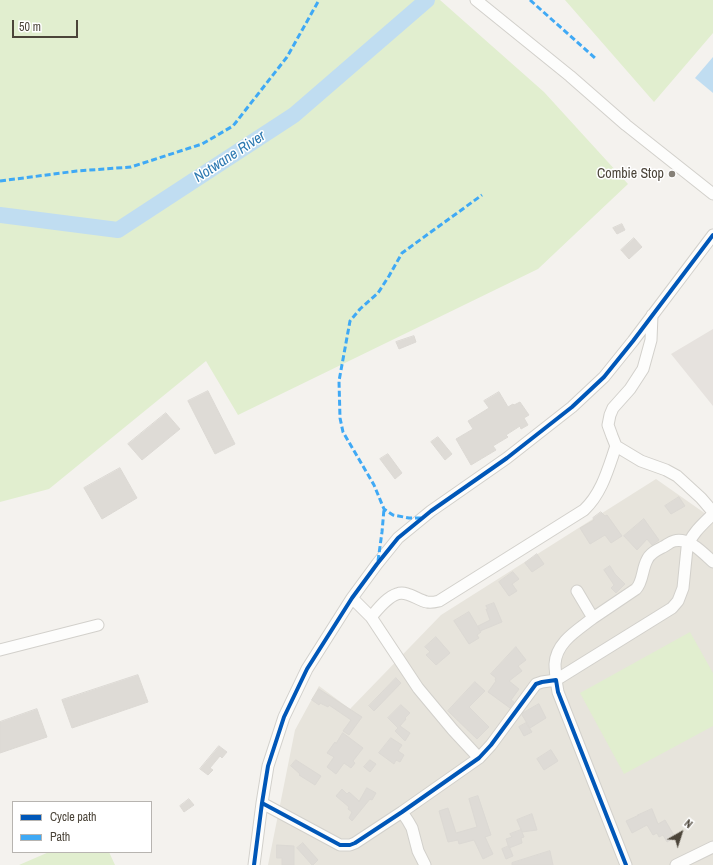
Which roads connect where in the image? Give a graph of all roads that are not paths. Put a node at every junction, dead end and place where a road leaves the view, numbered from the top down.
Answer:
1 (480, 3) edge
2 (713, 194) edge
3 (713, 235) edge
4 (652, 314) junction
5 (616, 446) junction
6 (713, 513) edge
7 (688, 542) junction
8 (713, 562) edge
9 (577, 592) dead end
10 (352, 598) junction
11 (371, 617) junction
12 (593, 618) junction
13 (98, 626) dead end
14 (0, 650) edge
15 (556, 680) junction
16 (479, 758) junction
17 (262, 803) junction
18 (402, 812) junction
19 (713, 847) edge
20 (254, 865) edge
21 (425, 865) edge
22 (626, 865) edge
23 (676, 865) edge

1 - 2 street
3 - 4 street
4 - 5 street
4 - 10 street
5 - 6 street
5 - 11 street
6 - 7 street
7 - 8 street
7 - 12 street
7 - 15 street
9 - 12 street
10 - 11 street
10 - 17 street
11 - 16 street
12 - 15 street
13 - 14 street
15 - 16 street
15 - 22 street
16 - 18 street
17 - 18 street
17 - 20 street
18 - 21 street
19 - 23 street

